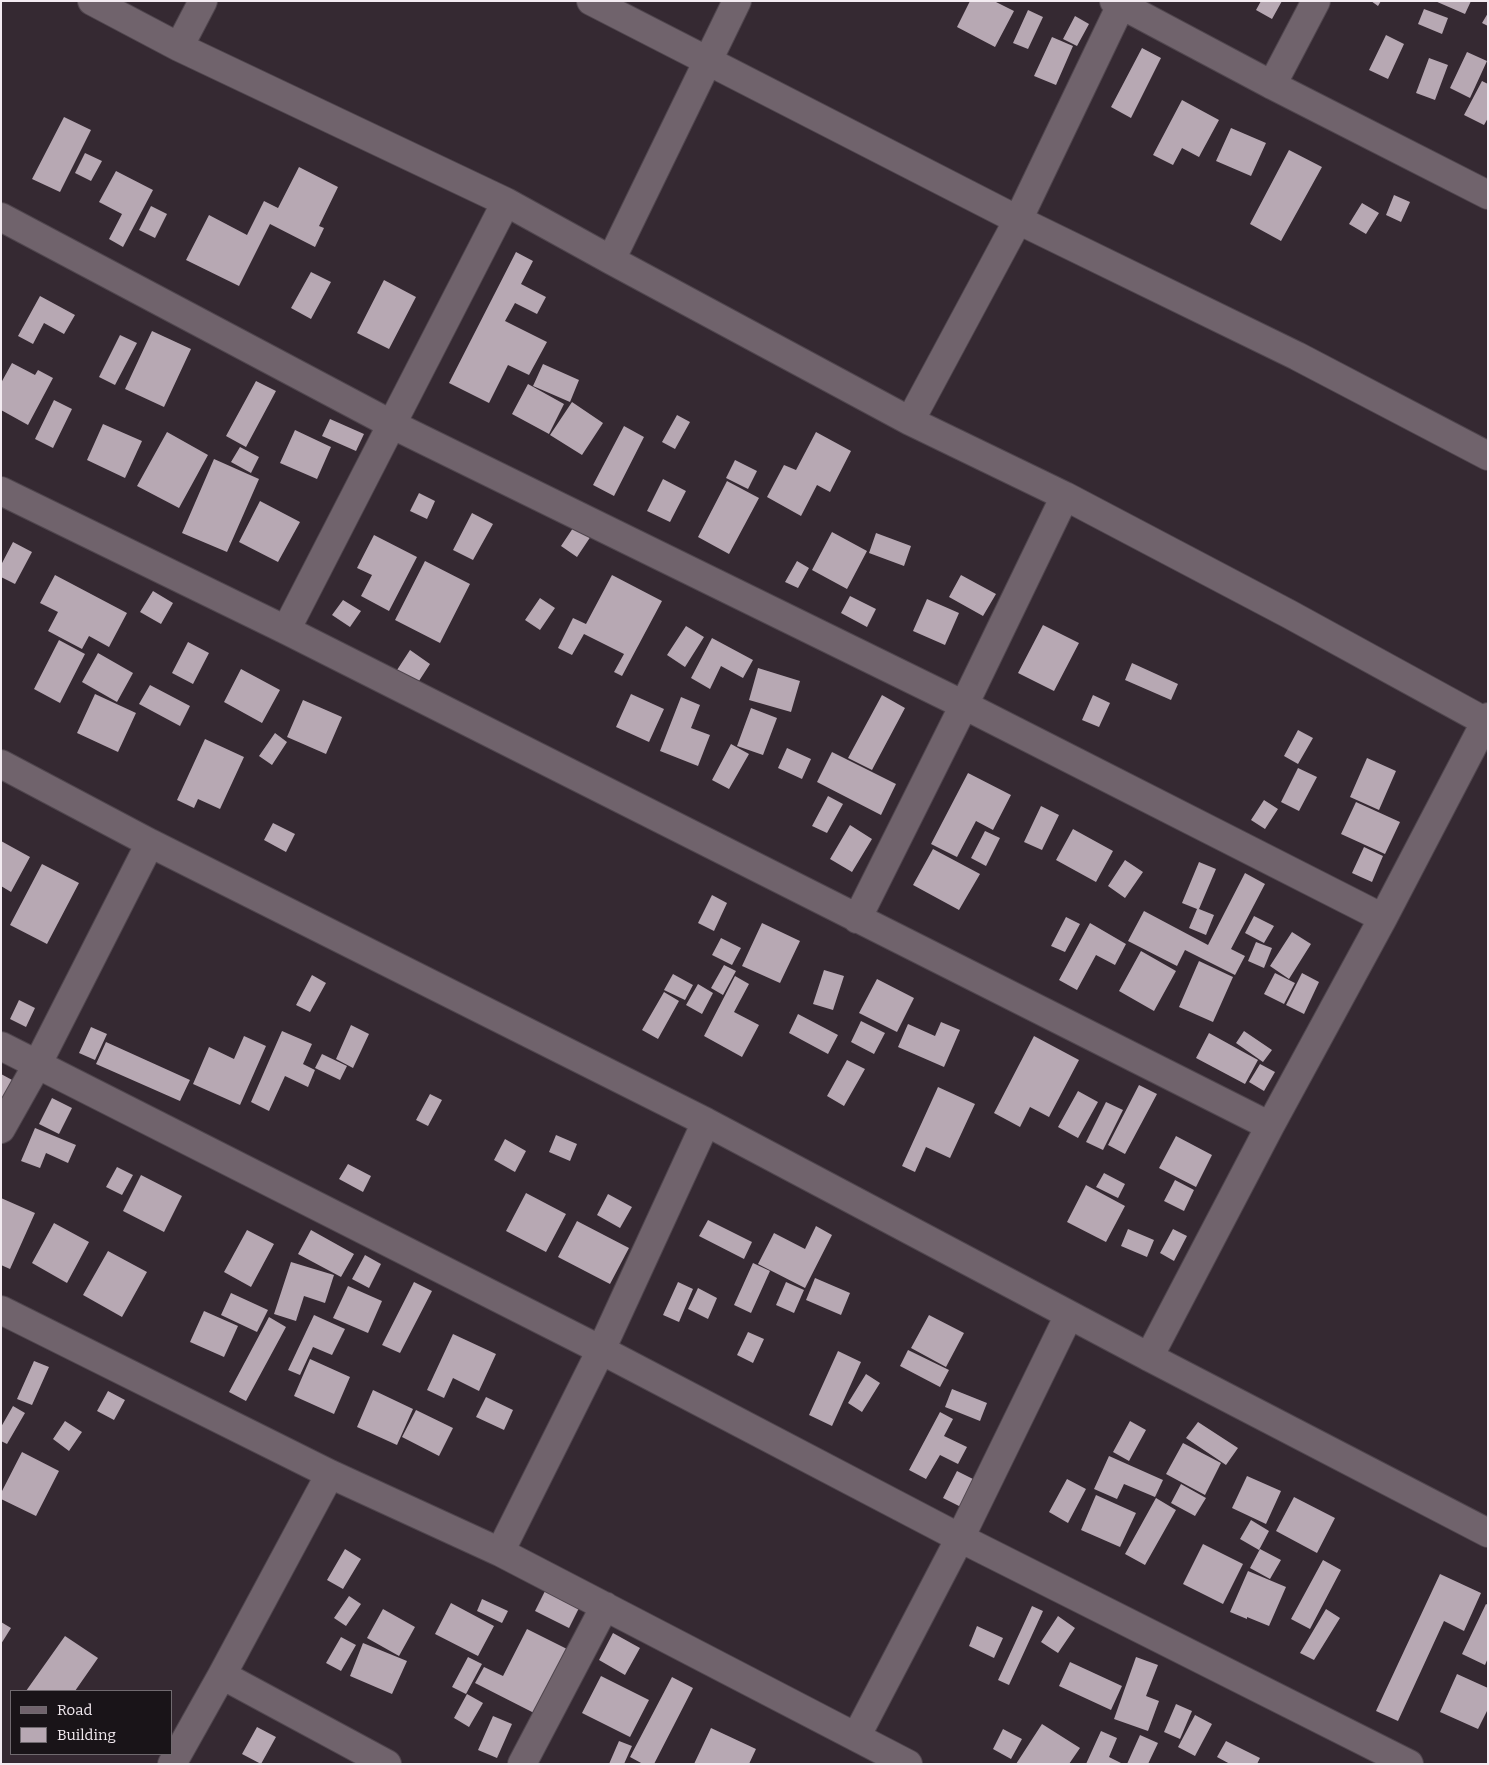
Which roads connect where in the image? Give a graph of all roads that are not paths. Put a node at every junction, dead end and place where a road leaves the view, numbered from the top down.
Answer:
1 (92, 1) edge
2 (203, 1) edge
3 (591, 1) edge
4 (738, 1) edge
5 (1316, 1) edge
6 (1118, 3) edge
7 (179, 47) junction
8 (708, 60) junction
9 (1272, 85) junction
10 (1488, 194) edge
11 (506, 202) junction
12 (1, 217) edge
13 (1018, 220) junction
14 (611, 260) junction
15 (910, 421) junction
16 (391, 424) junction
17 (1488, 456) edge
18 (1, 491) edge
19 (1066, 496) junction
20 (286, 630) junction
21 (964, 705) junction
22 (1487, 721) edge
23 (1, 764) edge
24 (150, 843) junction
25 (1383, 918) junction
26 (857, 919) junction
27 (1, 1046) edge
28 (37, 1065) junction
29 (706, 1122) junction
30 (1270, 1126) junction
31 (1, 1129) edge
32 (1, 1310) edge
33 (1069, 1315) junction
34 (601, 1350) junction
35 (1150, 1357) junction
36 (330, 1474) junction
37 (1488, 1533) edge
38 (960, 1538) junction
39 (500, 1552) junction
40 (605, 1606) junction
41 (222, 1675) junction
42 (856, 1737) junction
43 (172, 1764) edge
44 (387, 1764) edge
45 (522, 1764) edge
46 (908, 1764) edge
47 (1409, 1764) edge

1 - 7 street
2 - 7 street
3 - 8 street
4 - 8 street
5 - 9 street
6 - 9 street
6 - 13 street
7 - 11 street
8 - 13 street
8 - 14 street
9 - 10 street
11 - 14 street
11 - 16 street
12 - 16 street
13 - 15 street
13 - 17 street
14 - 15 street
15 - 19 street
16 - 20 street
16 - 21 street
18 - 20 street
19 - 21 street
19 - 22 street
20 - 26 street
21 - 25 street
21 - 26 street
22 - 25 street
23 - 24 street
24 - 28 street
24 - 29 street
25 - 30 street
26 - 30 street
27 - 28 street
28 - 31 street
28 - 34 street
29 - 33 street
29 - 34 street
30 - 35 street
32 - 36 street
33 - 35 street
33 - 38 street
34 - 38 street
34 - 39 street
35 - 37 street
36 - 39 street
36 - 41 street
38 - 42 street
38 - 47 street
39 - 40 street
40 - 42 street
40 - 45 street
41 - 43 street
41 - 44 street
42 - 46 street

